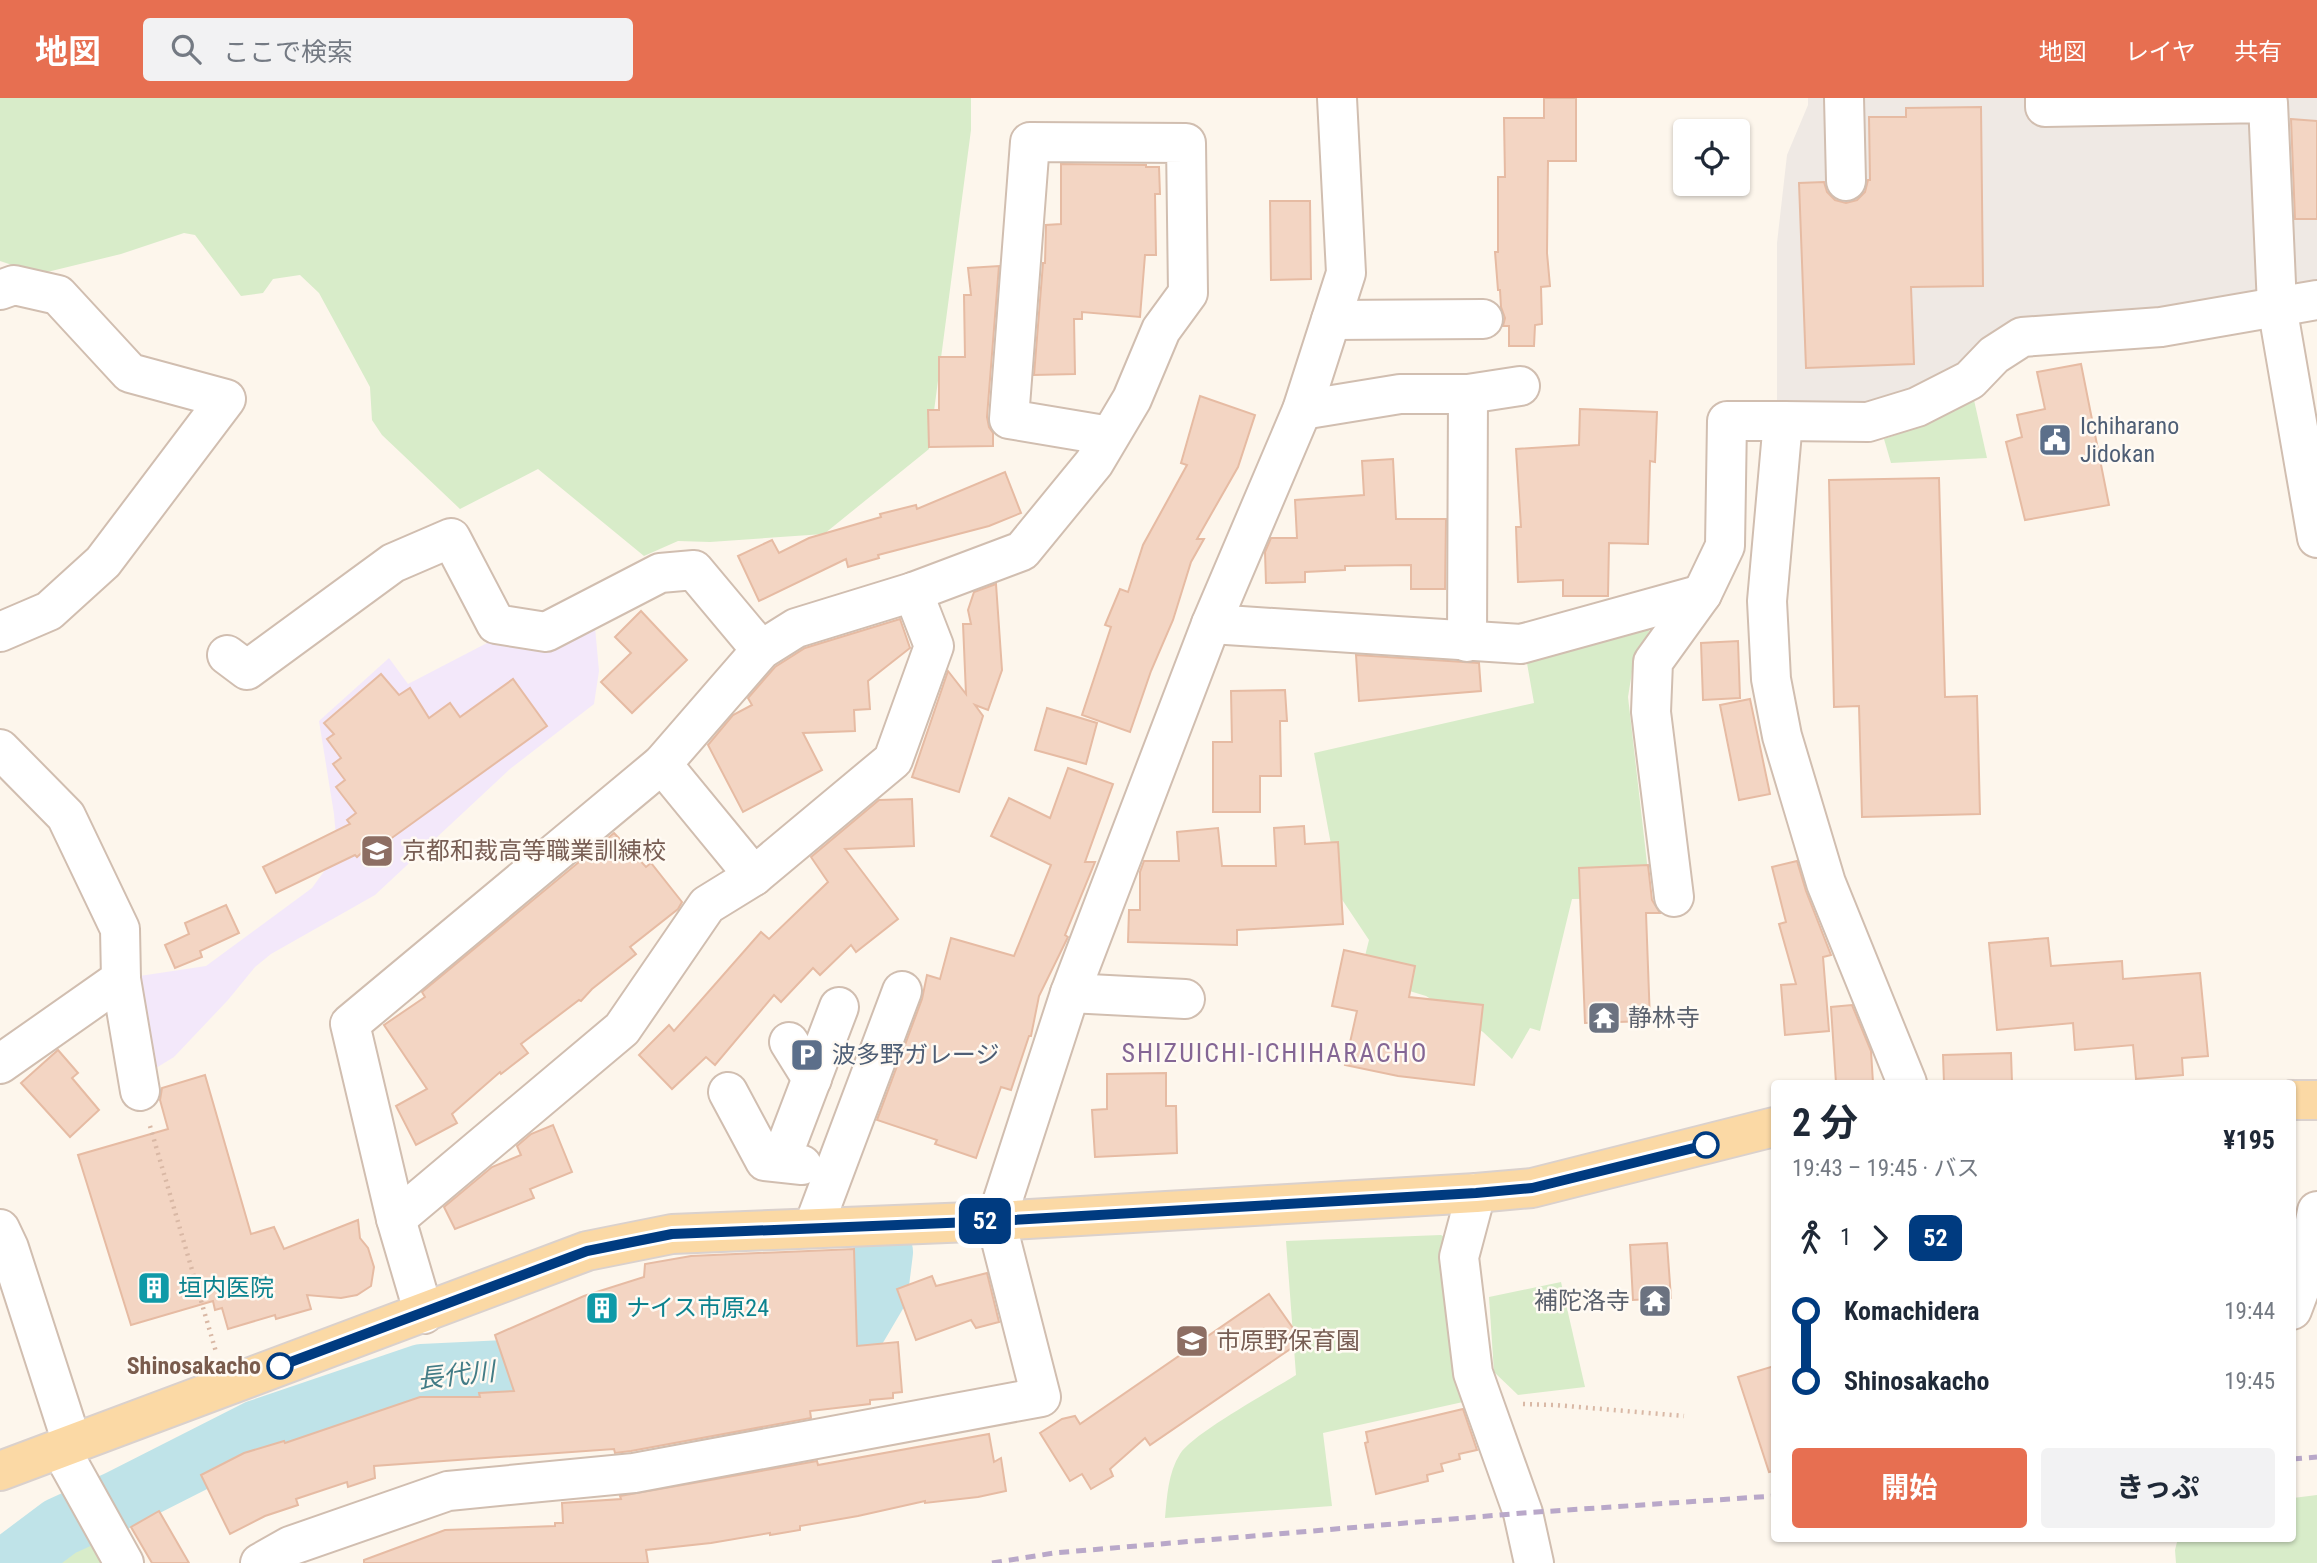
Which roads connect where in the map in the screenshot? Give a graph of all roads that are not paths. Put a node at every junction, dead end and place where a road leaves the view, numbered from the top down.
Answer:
1 (1337, 98) edge
2 (1844, 98) edge
3 (2045, 98) edge
4 (1846, 181) dead end
5 (0, 290) edge
6 (2317, 300) edge
7 (2277, 306) junction
8 (1483, 318) dead end
9 (1331, 320) junction
10 (1520, 386) dead end
11 (1468, 394) junction
12 (1302, 410) junction
13 (1783, 421) junction
14 (1110, 436) junction
15 (2317, 538) edge
16 (913, 592) junction
17 (1702, 594) junction
18 (1211, 624) junction
19 (0, 632) edge
20 (1467, 642) junction
21 (761, 650) junction
22 (228, 655) dead end
23 (0, 749) edge
24 (662, 764) junction
25 (754, 876) junction
26 (1674, 897) dead end
27 (121, 979) junction
28 (902, 992) dead end
29 (1070, 993) junction
30 (1185, 999) dead end
31 (839, 1007) dead end
32 (789, 1042) dead end
33 (0, 1064) edge
34 (812, 1079) junction
35 (1906, 1080) edge
36 (140, 1091) road end
37 (728, 1092) dead end
38 (2296, 1100) edge
39 (2317, 1100) edge
40 (1771, 1128) edge
41 (780, 1162) junction
42 (835, 1168) junction
43 (1476, 1193) junction
44 (2317, 1211) edge
45 (396, 1219) junction
46 (996, 1221) junction
47 (813, 1228) junction
48 (0, 1229) edge
49 (2296, 1299) edge
50 (424, 1314) junction
51 (70, 1457) junction
52 (0, 1471) edge
53 (119, 1555) edge
54 (260, 1563) edge
55 (1534, 1563) edge

1 - 9 street
2 - 4 street
3 - 7 street
5 - 19 street
6 - 7 street
7 - 13 street
7 - 15 street
8 - 9 street
9 - 12 street
10 - 11 street
11 - 12 street
11 - 20 street
12 - 18 street
13 - 17 street
13 - 35 street
14 - 14 street
14 - 16 street
16 - 21 street
16 - 25 street
17 - 20 street
17 - 26 street
18 - 20 street
18 - 29 street
21 - 22 street
21 - 24 street
23 - 27 street
24 - 25 street
24 - 45 street
25 - 45 street
27 - 33 street
27 - 36 street
28 - 42 street
29 - 30 street
29 - 46 street
31 - 34 street
32 - 34 street
34 - 41 street
37 - 41 street
38 - 39 main road
40 - 43 main road
41 - 42 street
42 - 47 street
43 - 46 main road
43 - 55 street
44 - 49 street
45 - 50 street
46 - 47 main road
46 - 54 street
47 - 50 main road
48 - 51 street
50 - 51 main road
51 - 52 main road
51 - 53 street

